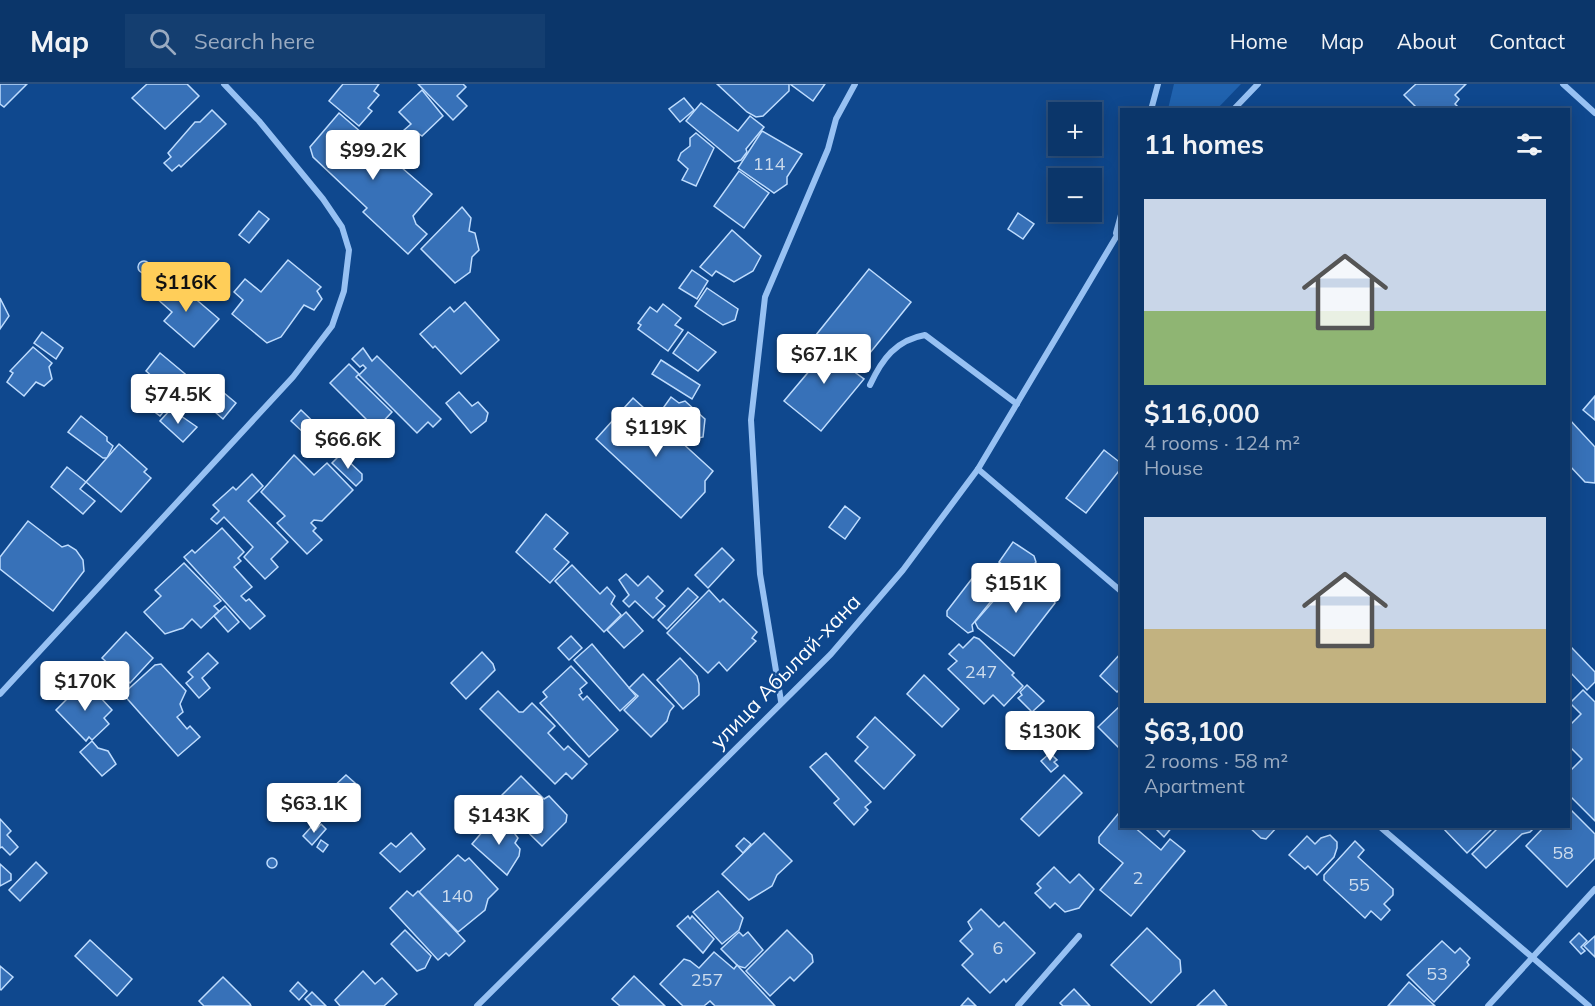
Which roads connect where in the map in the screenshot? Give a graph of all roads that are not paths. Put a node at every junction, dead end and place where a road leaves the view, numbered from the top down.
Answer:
1 (224, 84) edge
2 (855, 84) edge
3 (1158, 84) edge
4 (1258, 84) edge
5 (1563, 84) edge
6 (233, 87) edge
7 (1152, 108) edge
8 (1235, 108) edge
9 (1595, 113) edge
10 (1120, 217) edge
11 (1120, 229) edge
12 (1115, 235) junction
13 (870, 385) dead end
14 (1017, 404) junction
15 (978, 469) junction
16 (1120, 590) edge
17 (0, 694) edge
18 (782, 701) junction
19 (1381, 828) edge
20 (1595, 889) edge
21 (1079, 936) dead end
22 (1535, 957) junction
23 (477, 1006) edge
24 (1018, 1006) edge
25 (1488, 1006) edge
26 (1589, 1006) edge

1 - 6 street
2 - 18 street
3 - 7 street
4 - 8 street
5 - 9 street
6 - 17 street
10 - 12 street
11 - 12 street, улица Абылай-хана
12 - 14 street, улица Абылай-хана
13 - 14 street
14 - 15 street, улица Абылай-хана
15 - 16 street
15 - 18 street, улица Абылай-хана
18 - 23 street, улица Абылай-хана
19 - 22 street
20 - 22 street
21 - 24 street
22 - 25 street
22 - 26 street

